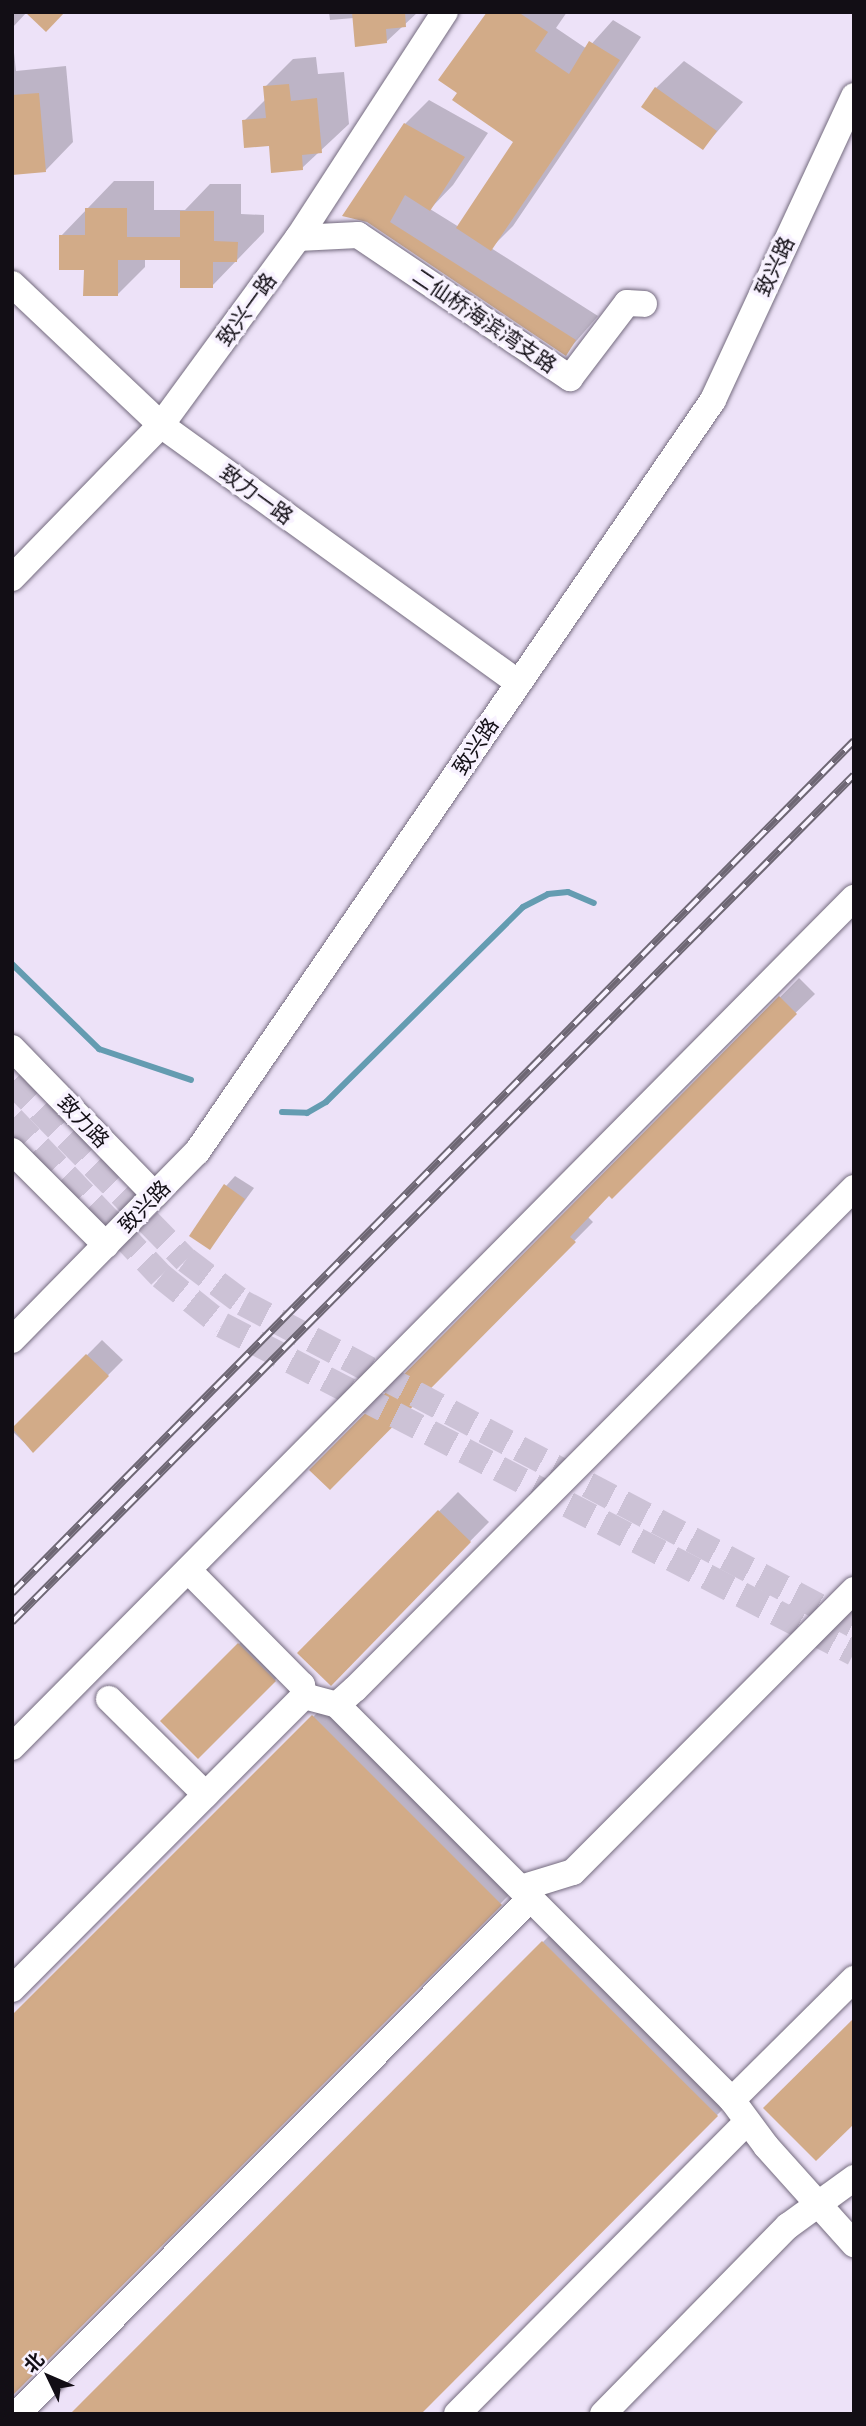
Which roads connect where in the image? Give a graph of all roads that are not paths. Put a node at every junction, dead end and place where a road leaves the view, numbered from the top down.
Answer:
1 (445, 12) edge
2 (854, 96) edge
3 (298, 238) junction
4 (12, 284) edge
5 (644, 304) dead end
6 (161, 425) junction
7 (12, 578) edge
8 (519, 683) junction
9 (854, 898) edge
10 (12, 1048) edge
11 (12, 1151) edge
12 (854, 1188) edge
13 (155, 1195) junction
14 (106, 1245) junction
15 (12, 1340) edge
16 (188, 1570) junction
17 (854, 1590) edge
18 (304, 1696) junction
19 (109, 1699) dead end
20 (337, 1705) junction
21 (12, 1747) edge
22 (206, 1795) junction
23 (526, 1893) junction
24 (854, 1979) edge
25 (12, 1990) edge
26 (732, 2100) junction
27 (747, 2122) junction
28 (854, 2178) edge
29 (817, 2204) junction
30 (854, 2244) edge
31 (18, 2414) edge
32 (457, 2414) edge
33 (603, 2414) edge

1 - 3 street, 致兴一路
2 - 8 street, 致兴路
3 - 5 street, 二仙桥海滨湾支路
3 - 6 street, 致兴一路
4 - 6 street, 致力一路
6 - 7 street, 致兴一路
6 - 8 street, 致力一路
8 - 13 street, 致兴路
9 - 16 street
10 - 13 street, 致力路
11 - 14 street
12 - 20 street
13 - 14 street, 致兴路
14 - 15 street, 致兴路
16 - 18 street
16 - 21 street
17 - 23 street
18 - 20 street
18 - 22 street
19 - 22 street
20 - 23 street
22 - 25 street
23 - 26 street
23 - 31 street
24 - 26 street
26 - 27 street
27 - 29 street
27 - 32 street
28 - 29 street
29 - 30 street
29 - 33 street

